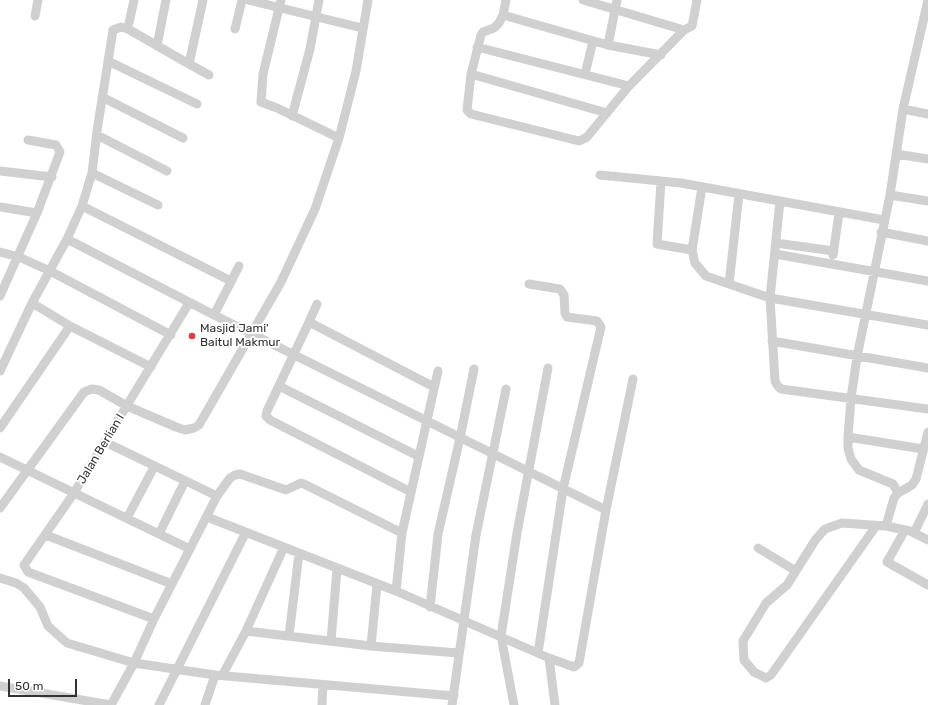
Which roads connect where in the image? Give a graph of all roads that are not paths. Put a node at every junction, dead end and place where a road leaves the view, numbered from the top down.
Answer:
1 (38, 0) edge
2 (134, 0) edge
3 (166, 0) edge
4 (203, 0) edge
5 (242, 0) edge
6 (248, 0) edge
7 (319, 0) edge
8 (368, 0) edge
9 (506, 0) edge
10 (584, 0) edge
11 (697, 0) edge
12 (928, 0) edge
13 (280, 4) edge
14 (616, 4) edge
15 (503, 15) junction
16 (35, 16) dead end
17 (316, 17) junction
18 (129, 23) dead end
19 (362, 28) junction
20 (235, 29) dead end
21 (684, 30) junction
22 (593, 41) junction
23 (608, 45) junction
24 (157, 46) junction
25 (478, 47) junction
26 (661, 55) junction
27 (108, 61) junction
28 (188, 64) junction
29 (471, 74) junction
30 (585, 74) junction
31 (209, 75) dead end
32 (629, 86) junction
33 (102, 97) junction
34 (197, 104) dead end
35 (903, 109) junction
36 (607, 113) junction
37 (928, 114) edge
38 (292, 116) junction
39 (96, 135) junction
40 (183, 138) dead end
41 (338, 138) junction
42 (28, 140) dead end
43 (896, 154) junction
44 (928, 159) edge
45 (0, 171) edge
46 (167, 171) dead end
47 (92, 173) junction
48 (600, 175) dead end
49 (52, 177) junction
50 (661, 182) junction
51 (702, 187) junction
52 (739, 194) junction
53 (890, 195) junction
54 (780, 201) junction
55 (928, 201) edge
56 (158, 205) dead end
57 (82, 206) junction
58 (0, 207) edge
59 (37, 213) junction
60 (839, 213) junction
61 (884, 220) junction
62 (882, 232) junction
63 (67, 239) junction
64 (928, 241) edge
65 (776, 242) junction
66 (692, 250) junction
67 (834, 251) junction
68 (0, 252) edge
69 (775, 254) junction
70 (19, 257) junction
71 (832, 264) junction
72 (239, 266) dead end
73 (50, 271) junction
74 (874, 272) junction
75 (231, 281) junction
76 (928, 281) edge
77 (529, 284) dead end
78 (729, 284) junction
79 (0, 296) edge
80 (770, 298) junction
81 (32, 303) junction
82 (189, 303) junction
83 (317, 304) dead end
84 (214, 315) junction
85 (867, 315) junction
86 (309, 322) junction
87 (928, 325) edge
88 (70, 326) junction
89 (171, 334) junction
90 (252, 334) junction
91 (772, 341) junction
92 (294, 353) junction
93 (857, 357) junction
94 (151, 367) junction
95 (474, 368) dead end
96 (548, 368) dead end
97 (928, 368) edge
98 (0, 371) edge
99 (438, 371) dead end
100 (633, 379) dead end
101 (279, 386) junction
102 (434, 387) junction
103 (506, 389) dead end
104 (851, 398) junction
105 (127, 406) junction
106 (928, 409) edge
107 (427, 421) junction
108 (0, 428) edge
109 (928, 432) edge
110 (848, 437) junction
111 (460, 438) junction
112 (105, 442) junction
113 (923, 449) junction
114 (493, 454) junction
115 (418, 456) junction
116 (0, 457) edge
117 (154, 467) junction
118 (27, 470) junction
119 (528, 473) junction
120 (185, 481) junction
121 (563, 489) junction
122 (74, 492) junction
123 (411, 492) junction
124 (898, 493) junction
125 (216, 496) junction
126 (928, 504) edge
127 (0, 508) edge
128 (606, 510) junction
129 (207, 517) junction
130 (127, 518) junction
131 (887, 524) junction
132 (876, 526) junction
133 (909, 531) junction
134 (246, 532) junction
135 (402, 533) junction
136 (159, 534) junction
137 (46, 535) junction
138 (928, 540) edge
139 (284, 547) junction
140 (758, 548) dead end
141 (190, 549) junction
142 (299, 553) junction
143 (337, 569) junction
144 (796, 571) junction
145 (0, 578) edge
146 (172, 584) junction
147 (377, 585) junction
148 (928, 585) edge
149 (396, 592) junction
150 (430, 607) junction
151 (154, 620) junction
152 (464, 620) junction
153 (246, 631) junction
154 (289, 636) junction
155 (500, 636) junction
156 (331, 641) junction
157 (370, 646) junction
158 (458, 653) junction
159 (538, 653) junction
160 (549, 658) junction
161 (134, 663) junction
162 (175, 669) junction
163 (219, 675) junction
164 (323, 685) junction
165 (0, 686) edge
166 (453, 700) edge
167 (111, 705) edge
168 (158, 705) edge
169 (205, 705) edge
170 (322, 705) edge
171 (514, 705) edge
172 (555, 705) edge

1 - 16 street
2 - 18 street
3 - 24 street
4 - 28 street
5 - 20 street
6 - 13 street
7 - 17 street
8 - 19 street
9 - 15 street
10 - 14 street
11 - 21 street
12 - 35 street
13 - 17 street
13 - 38 street
14 - 21 street
14 - 23 street
15 - 22 street
15 - 25 street
17 - 19 street
17 - 38 street
19 - 41 street
21 - 26 street
22 - 23 street
22 - 30 street
23 - 26 street
24 - 27 street
24 - 28 street
25 - 29 street
25 - 30 street
26 - 32 street
27 - 33 street
27 - 34 street
28 - 31 street
29 - 36 street
29 - 36 street
30 - 32 street
32 - 36 street
33 - 39 street
33 - 40 street
35 - 37 street
35 - 43 street
38 - 41 street
39 - 46 street
39 - 47 street
41 - 90 street
42 - 49 street
43 - 44 street
43 - 53 street
45 - 49 street
47 - 56 street
47 - 57 street
48 - 50 street
49 - 59 street
50 - 51 street
50 - 66 street
51 - 52 street
51 - 66 street
52 - 54 street
52 - 78 street
53 - 55 street
53 - 61 street
54 - 60 street
54 - 65 street
57 - 63 street
57 - 75 street
58 - 59 street
59 - 70 street
60 - 61 street
60 - 67 street
61 - 62 street
62 - 64 street
62 - 74 street
63 - 73 street
63 - 82 street
65 - 67 street
65 - 69 street
66 - 78 street
67 - 71 street
68 - 70 street
69 - 71 street
69 - 80 street
70 - 73 street
70 - 79 street
71 - 74 street
72 - 75 street
73 - 81 street
73 - 89 street
74 - 76 street
74 - 85 street
75 - 84 street
77 - 121 street
78 - 80 street
80 - 85 street
80 - 91 street
81 - 88 street
81 - 98 street
82 - 84 street
82 - 89 street, Jalan Berlian I
83 - 86 street
84 - 90 street
85 - 87 street
85 - 93 street
86 - 92 street
86 - 102 street
88 - 94 street
88 - 108 street
89 - 94 street, Jalan Berlian I
90 - 92 street
90 - 105 street
91 - 93 street
91 - 104 street
92 - 101 street
92 - 107 street
93 - 97 street
93 - 104 street
94 - 105 street, Jalan Berlian I
95 - 111 street
96 - 119 street
99 - 102 street
100 - 128 street
101 - 115 street
101 - 123 street
102 - 107 street
103 - 114 street
104 - 106 street
104 - 110 street
105 - 112 street, Jalan Berlian I
105 - 118 street
107 - 111 street
107 - 115 street
109 - 113 street
110 - 113 street
110 - 124 street
111 - 114 street
111 - 150 street
112 - 117 street
112 - 122 street, Jalan Berlian I
113 - 124 street
114 - 119 street
114 - 152 street
115 - 123 street
116 - 118 street
117 - 120 street
117 - 130 street
118 - 122 street
118 - 127 street
119 - 121 street
119 - 155 street
120 - 125 street
120 - 136 street
121 - 128 street
121 - 159 street
122 - 130 street
122 - 137 street, Jalan Berlian I
123 - 135 street
124 - 131 street
125 - 129 street
125 - 135 street
126 - 133 street
128 - 160 street
129 - 134 street
129 - 141 street
130 - 136 street
131 - 132 street
131 - 133 street
132 - 144 street
132 - 144 street
133 - 138 street
133 - 148 street
134 - 139 street
134 - 162 street
135 - 149 street
136 - 141 street
137 - 146 street
137 - 151 street, Jalan Berlian I
139 - 142 street
139 - 153 street
140 - 144 street
141 - 146 street
142 - 143 street
142 - 154 street
143 - 147 street
143 - 156 street
145 - 161 street
146 - 151 street
147 - 149 street
147 - 157 street
149 - 150 street
150 - 152 street
151 - 161 street
152 - 155 street
152 - 158 street
153 - 154 street
153 - 163 street
154 - 156 street
155 - 159 street
155 - 171 street
156 - 157 street
157 - 158 street
158 - 166 street
159 - 160 street
160 - 172 street
161 - 162 street
161 - 167 street
162 - 163 street
162 - 168 street
163 - 164 street
163 - 169 street
164 - 166 street
164 - 170 street
165 - 167 street

